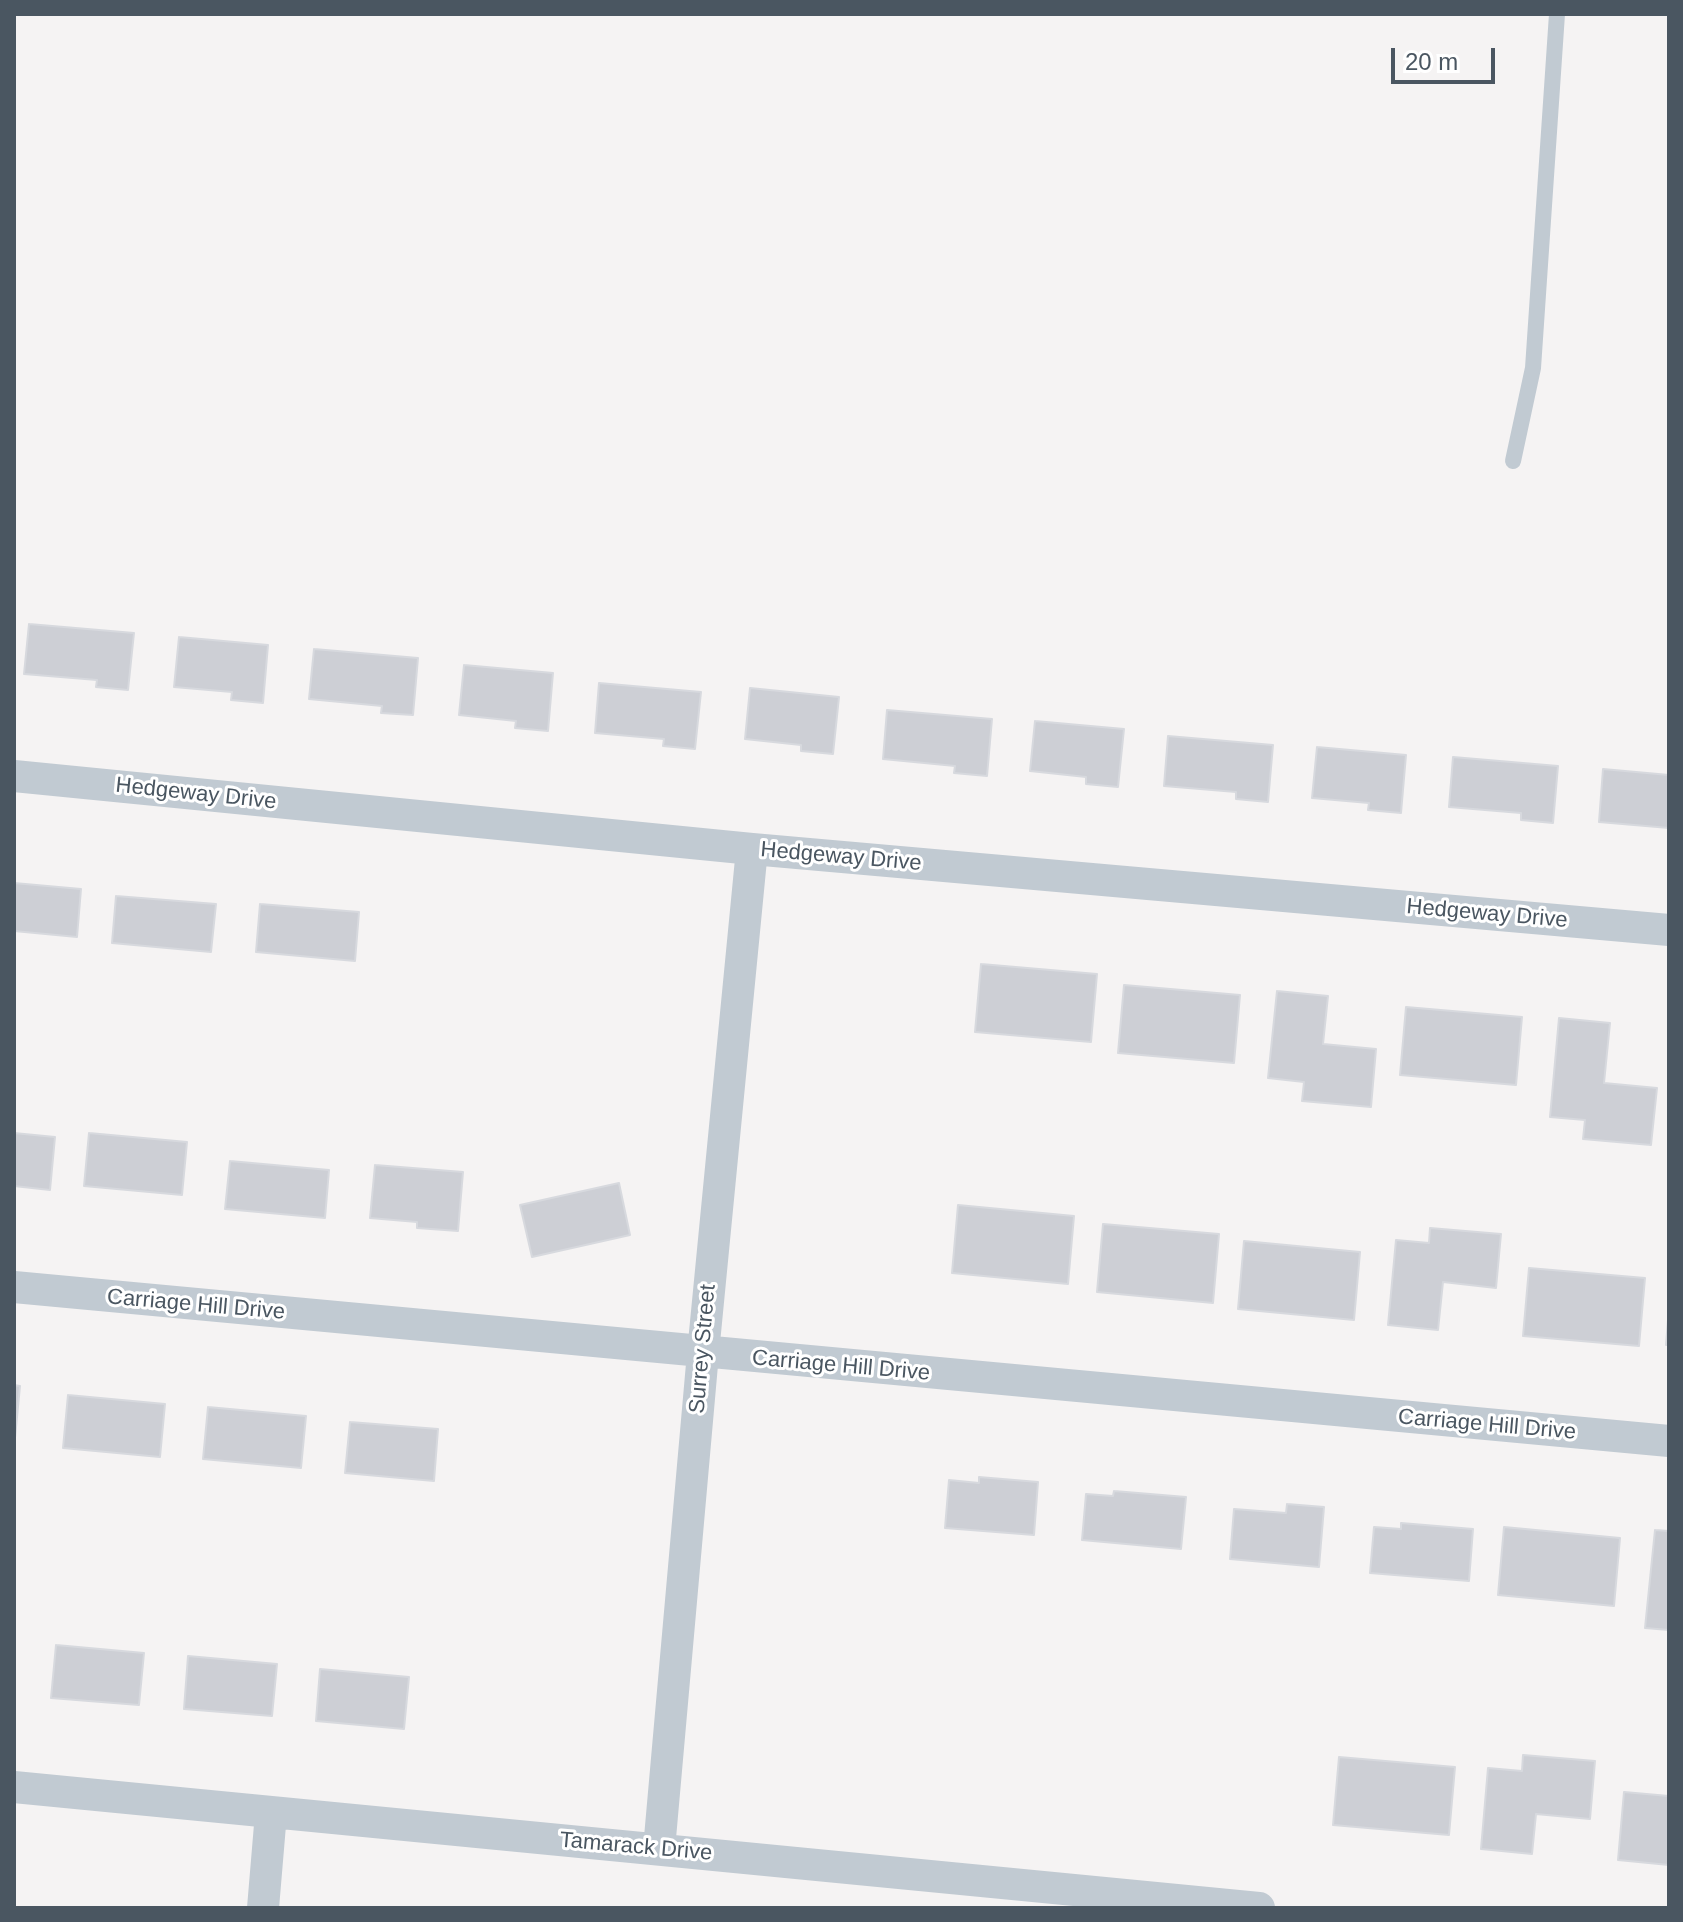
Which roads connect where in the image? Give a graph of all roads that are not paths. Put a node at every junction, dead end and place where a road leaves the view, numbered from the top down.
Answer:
1 (1557, 14) edge
2 (1513, 461) dead end
3 (14, 776) edge
4 (752, 849) junction
5 (1669, 930) edge
6 (14, 1287) edge
7 (703, 1353) junction
8 (1669, 1441) edge
9 (14, 1787) edge
10 (271, 1813) junction
11 (659, 1849) junction
12 (263, 1908) edge
13 (1259, 1908) edge

1 - 2 lane
3 - 4 street, Hedgeway Drive
4 - 5 street, Hedgeway Drive
4 - 7 street, Surrey Street
6 - 7 street, Carriage Hill Drive
7 - 8 street, Carriage Hill Drive
7 - 11 street, Surrey Street
9 - 10 street, Tamarack Drive
10 - 11 street, Tamarack Drive
10 - 12 street
11 - 13 street, Tamarack Drive

